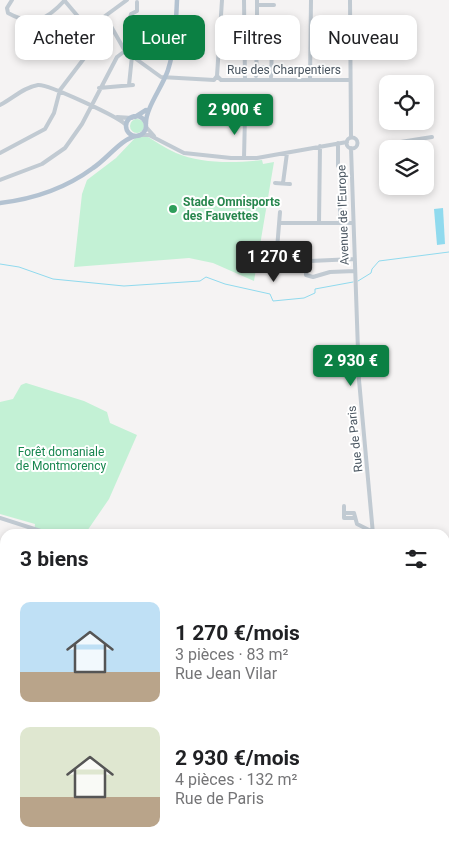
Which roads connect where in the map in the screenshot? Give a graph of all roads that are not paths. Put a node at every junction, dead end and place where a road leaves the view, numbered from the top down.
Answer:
1 (12, 0) edge
2 (65, 0) edge
3 (127, 0) edge
4 (176, 0) edge
5 (222, 0) edge
6 (244, 0) edge
7 (311, 0) edge
8 (350, 0) edge
9 (137, 2) dead end
10 (257, 3) edge
11 (274, 5) dead end
12 (15, 15) edge
13 (47, 15) edge
14 (77, 15) edge
15 (104, 15) edge
16 (131, 15) edge
17 (220, 15) edge
18 (245, 15) edge
19 (113, 30) edge
20 (123, 47) edge
21 (123, 52) edge
22 (83, 60) edge
23 (132, 60) edge
24 (138, 60) edge
25 (218, 60) edge
26 (245, 60) edge
27 (256, 60) edge
28 (271, 60) edge
29 (256, 67) junction
30 (271, 68) junction
31 (217, 76) junction
32 (256, 76) dead end
33 (271, 77) dead end
34 (164, 78) junction
35 (245, 80) junction
36 (310, 80) junction
37 (350, 80) junction
38 (99, 88) junction
39 (59, 92) junction
40 (0, 105) edge
41 (90, 105) junction
42 (228, 115) dead end
43 (245, 115) junction
44 (258, 115) dead end
45 (115, 116) junction
46 (133, 117) junction
47 (146, 126) junction
48 (127, 128) junction
49 (138, 136) junction
50 (351, 137) junction
51 (432, 137) dead end
52 (156, 138) junction
53 (413, 140) edge
54 (347, 142) junction
55 (338, 143) junction
56 (121, 144) junction
57 (320, 146) junction
58 (351, 148) junction
59 (0, 153) edge
60 (287, 153) junction
61 (244, 158) junction
62 (338, 166) dead end
63 (0, 180) edge
64 (276, 183) dead end
65 (283, 183) junction
66 (290, 184) dead end
67 (0, 203) edge
68 (340, 203) dead end
69 (280, 212) dead end
70 (280, 223) junction
71 (318, 223) junction
72 (340, 223) junction
73 (353, 223) junction
74 (277, 249) junction
75 (354, 259) junction
76 (354, 270) junction
77 (356, 282) joint
78 (344, 506) dead end
79 (0, 518) edge
80 (34, 529) edge
81 (366, 529) edge
82 (373, 529) edge

1 - 12 street
2 - 13 street
2 - 14 street
3 - 15 street
4 - 34 main road
5 - 17 street
6 - 18 street
7 - 36 street
8 - 37 street
9 - 16 street
10 - 11 street
19 - 20 street
21 - 38 street
22 - 39 street
23 - 38 street
24 - 34 street
25 - 31 street
26 - 35 street
27 - 29 street
28 - 30 street
29 - 30 street
29 - 32 street
30 - 33 street
31 - 34 street, Rue des Charpentiers
31 - 35 street, Rue des Charpentiers
34 - 46 main road
34 - 47 main road
35 - 36 street, Rue des Charpentiers
36 - 37 street, Rue des Charpentiers
37 - 50 street
38 - 41 street
39 - 40 street
39 - 41 street
39 - 59 street
41 - 45 street
41 - 63 street
42 - 43 street
43 - 44 street
43 - 61 street
45 - 46 street
45 - 48 street
46 - 47 main road
46 - 48 main road
47 - 49 main road
47 - 52 street
48 - 49 main road
48 - 56 main road
49 - 52 street
49 - 56 main road
50 - 54 street
50 - 58 street, Avenue de l'Europe
51 - 53 street
52 - 61 street
54 - 55 street
54 - 58 street
55 - 57 street
55 - 62 street
56 - 67 main road
57 - 60 street
57 - 71 street
58 - 73 street, Avenue de l'Europe
60 - 61 street
60 - 65 street
64 - 65 street
65 - 66 street
68 - 72 street
69 - 70 street
70 - 71 street
70 - 74 street
71 - 72 street
72 - 73 street
73 - 75 street, Avenue de l'Europe
74 - 74 street
75 - 76 street, Avenue de l'Europe
75 - 76 street
76 - 77 street, Avenue de l'Europe
77 - 82 street, Rue de Paris
78 - 81 street
79 - 80 street

